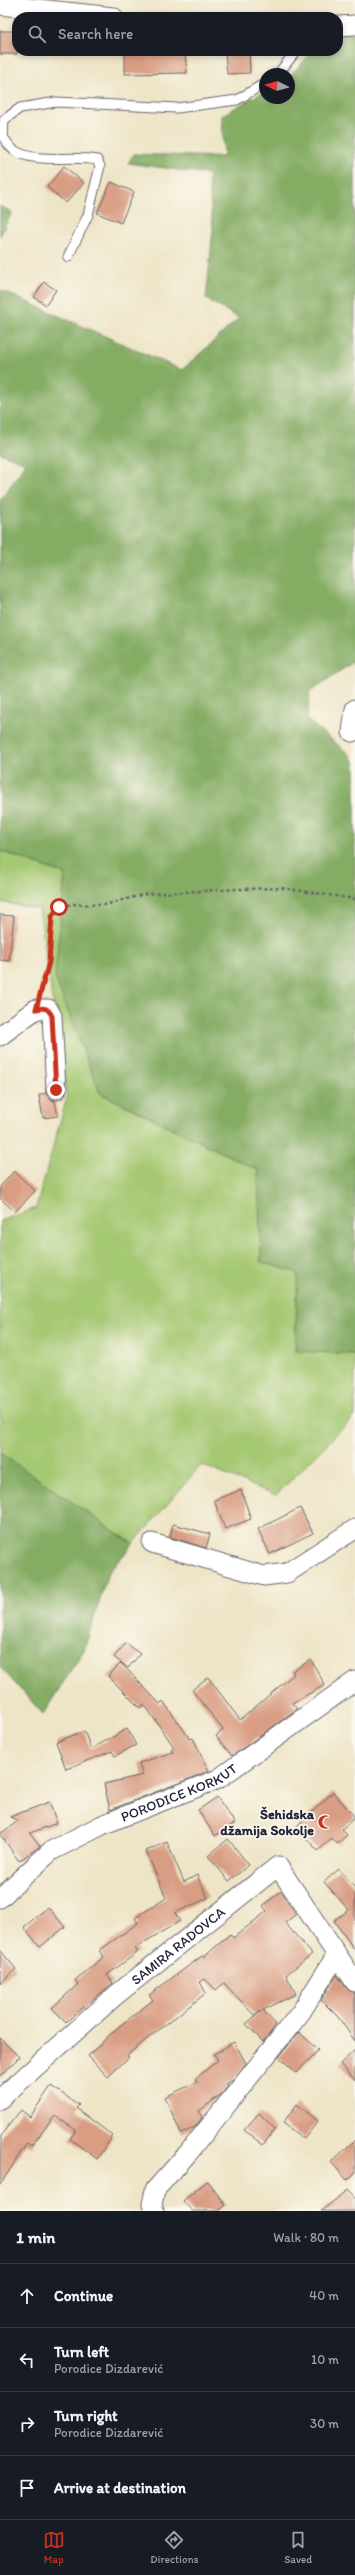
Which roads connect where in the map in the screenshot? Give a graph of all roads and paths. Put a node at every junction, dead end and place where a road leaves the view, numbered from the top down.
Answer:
1 (0, 5) edge
2 (66, 12) edge
3 (355, 25) edge
4 (343, 26) edge
5 (292, 56) edge
6 (283, 68) edge
7 (259, 87) edge
8 (68, 257) dead end
9 (355, 709) edge
10 (352, 732) dead end
11 (355, 899) edge
12 (36, 1009) junction
13 (0, 1036) edge
14 (56, 1090) dead end
15 (355, 1529) edge
16 (152, 1543) dead end
17 (355, 1682) edge
18 (0, 1898) edge
19 (336, 1956) junction
20 (355, 1982) edge
21 (0, 2099) edge
22 (154, 2211) edge

1 - 2 street
3 - 4 street
5 - 6 lane
7 - 8 lane
9 - 10 street
11 - 12 path
12 - 13 street
12 - 14 street
15 - 16 street
17 - 18 street, PORODICE KORKUT
19 - 20 street, SAMIRA RADOVCA
19 - 21 street, SAMIRA RADOVCA
19 - 22 street

